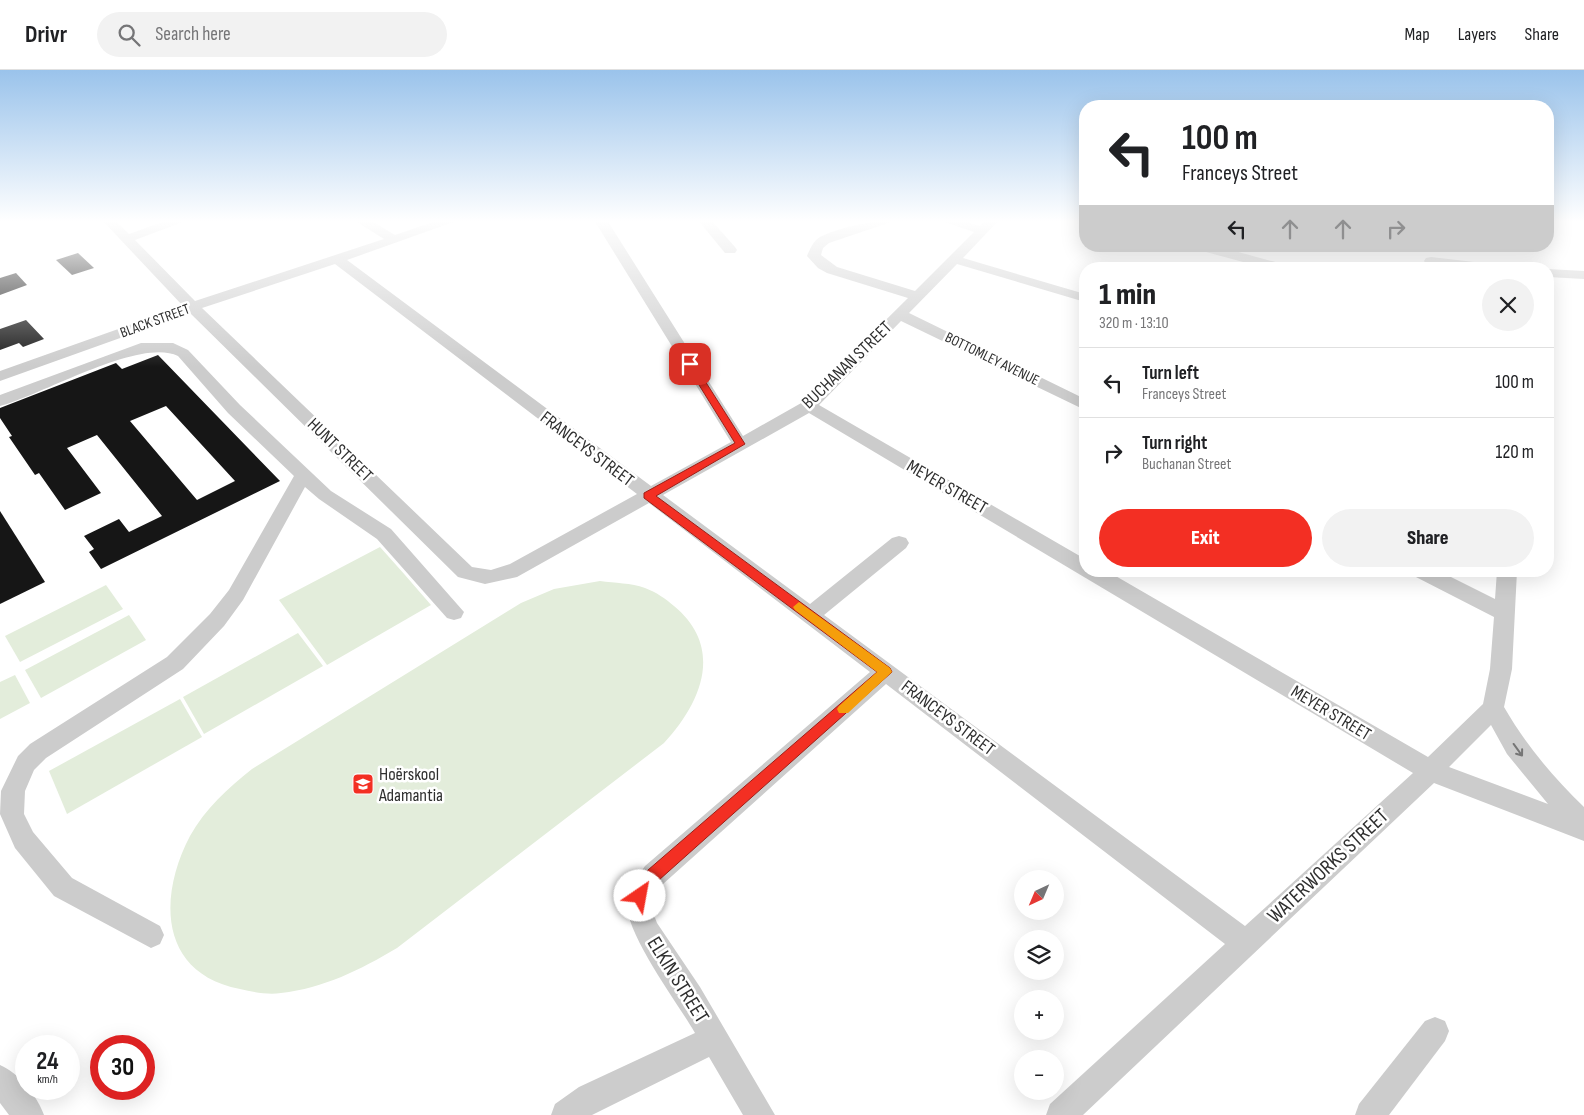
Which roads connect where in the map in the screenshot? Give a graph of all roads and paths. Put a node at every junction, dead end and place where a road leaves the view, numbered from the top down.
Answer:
1 (155, 269) edge
2 (312, 269) edge
3 (350, 269) edge
4 (630, 269) edge
5 (829, 269) edge
6 (944, 269) edge
7 (987, 269) edge
8 (1554, 273) edge
9 (1584, 275) edge
10 (917, 296) junction
11 (1079, 296) edge
12 (192, 307) junction
13 (899, 314) junction
14 (0, 376) edge
15 (0, 401) edge
16 (1079, 402) edge
17 (809, 406) junction
18 (740, 444) junction
19 (303, 475) junction
20 (648, 496) junction
21 (899, 543) dead end
22 (1079, 564) edge
23 (1101, 577) edge
24 (1433, 577) edge
25 (1507, 577) edge
26 (494, 578) joint
27 (454, 612) dead end
28 (1505, 613) junction
29 (810, 615) junction
30 (886, 672) junction
31 (1493, 708) junction
32 (1429, 770) junction
33 (1584, 823) edge
34 (1584, 829) edge
35 (151, 935) dead end
36 (1246, 943) junction
37 (1435, 1031) dead end
38 (716, 1040) junction
39 (0, 1080) edge
40 (29, 1115) edge
41 (566, 1115) edge
42 (760, 1115) edge
43 (1061, 1115) edge
44 (1370, 1115) edge

1 - 12 street, HUNT STREET
2 - 12 street, BLACK STREET
3 - 20 street, FRANCEYS STREET
4 - 18 street
5 - 10 street
6 - 10 street, BUCHANAN STREET
7 - 11 street
8 - 9 street
10 - 13 street, BUCHANAN STREET
12 - 14 street, BLACK STREET
12 - 26 street, HUNT STREET
13 - 16 street, BOTTOMLEY AVENUE
13 - 17 street, BUCHANAN STREET
15 - 19 street
17 - 18 street, BUCHANAN STREET
17 - 22 street, MEYER STREET
18 - 20 street, BUCHANAN STREET
19 - 27 street
19 - 35 street
20 - 26 street, BUCHANAN STREET
20 - 29 street, FRANCEYS STREET
21 - 29 street
23 - 32 street, MEYER STREET
24 - 28 street
25 - 28 street
28 - 31 street
29 - 30 street, FRANCEYS STREET
30 - 36 street, FRANCEYS STREET
30 - 38 street, ELKIN STREET
31 - 32 street, WATERWORKS STREET
31 -> 33 street
32 - 34 street, MEYER STREET
32 - 36 street, WATERWORKS STREET
36 - 43 street, WATERWORKS STREET
37 - 44 street
38 - 41 street
38 - 42 street, ELKIN STREET
39 - 40 street

